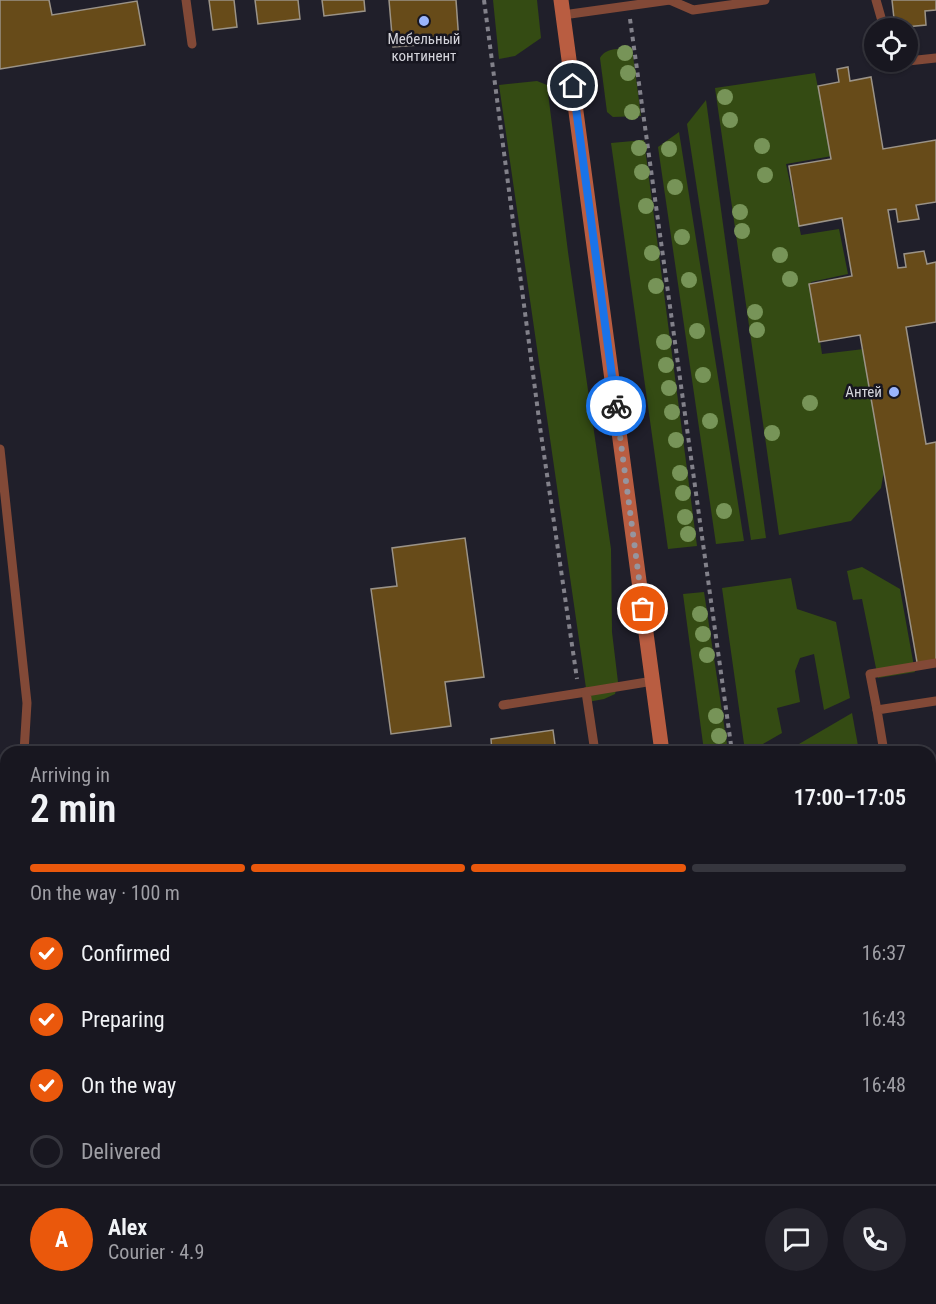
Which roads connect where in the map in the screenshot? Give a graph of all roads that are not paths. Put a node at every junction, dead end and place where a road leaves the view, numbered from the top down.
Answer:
1 (186, 0) edge
2 (670, 0) edge
3 (765, 0) edge
4 (876, 0) edge
5 (562, 8) edge
6 (881, 18) edge
7 (192, 44) dead end
8 (936, 58) edge
9 (918, 60) edge
10 (0, 449) edge
11 (936, 663) edge
12 (652, 681) junction
13 (582, 692) junction
14 (936, 701) edge
15 (503, 705) dead end
16 (877, 710) junction
17 (24, 746) edge
18 (594, 746) edge
19 (661, 746) edge
20 (883, 746) edge

1 - 7 lane
2 - 3 lane
2 - 5 lane
4 - 6 lane
5 - 12 main road
8 - 9 lane
10 - 17 lane
11 - 16 lane
12 - 13 lane
12 - 19 main road
13 - 15 lane
13 - 18 lane
14 - 16 lane
16 - 20 lane

